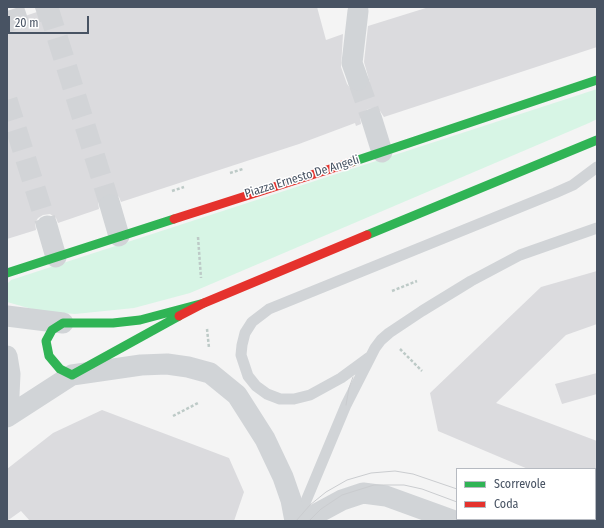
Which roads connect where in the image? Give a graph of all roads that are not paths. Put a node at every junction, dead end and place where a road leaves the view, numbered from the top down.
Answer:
1 (357, 9) edge
2 (358, 80) tunnel mouth
3 (597, 80) edge
4 (372, 120) tunnel mouth
5 (594, 143) edge
6 (382, 152) junction
7 (597, 167) edge
8 (110, 205) tunnel mouth
9 (47, 226) tunnel mouth
10 (597, 228) edge
11 (119, 236) junction
12 (56, 257) junction
13 (7, 273) edge
14 (204, 303) junction
15 (7, 316) edge
16 (63, 323) junction
17 (7, 356) edge
18 (370, 356) junction
19 (72, 375) junction
20 (7, 417) edge
21 (296, 521) edge
22 (303, 521) edge
23 (455, 521) edge

1 - 2 street
3 - 6 street, Piazza Ernesto De Angeli
4 - 6 street
5 - 14 street
6 - 11 street, Piazza Ernesto De Angeli
7 - 18 lane
8 - 11 street
9 - 12 street
10 - 18 lane
11 - 12 street, Piazza Ernesto De Angeli
12 - 13 street, Piazza Ernesto De Angeli
14 - 16 street
14 - 19 street
15 - 16 street
16 - 19 street
17 - 20 street
18 - 21 lane
19 - 20 street
19 - 21 street
22 - 23 street

